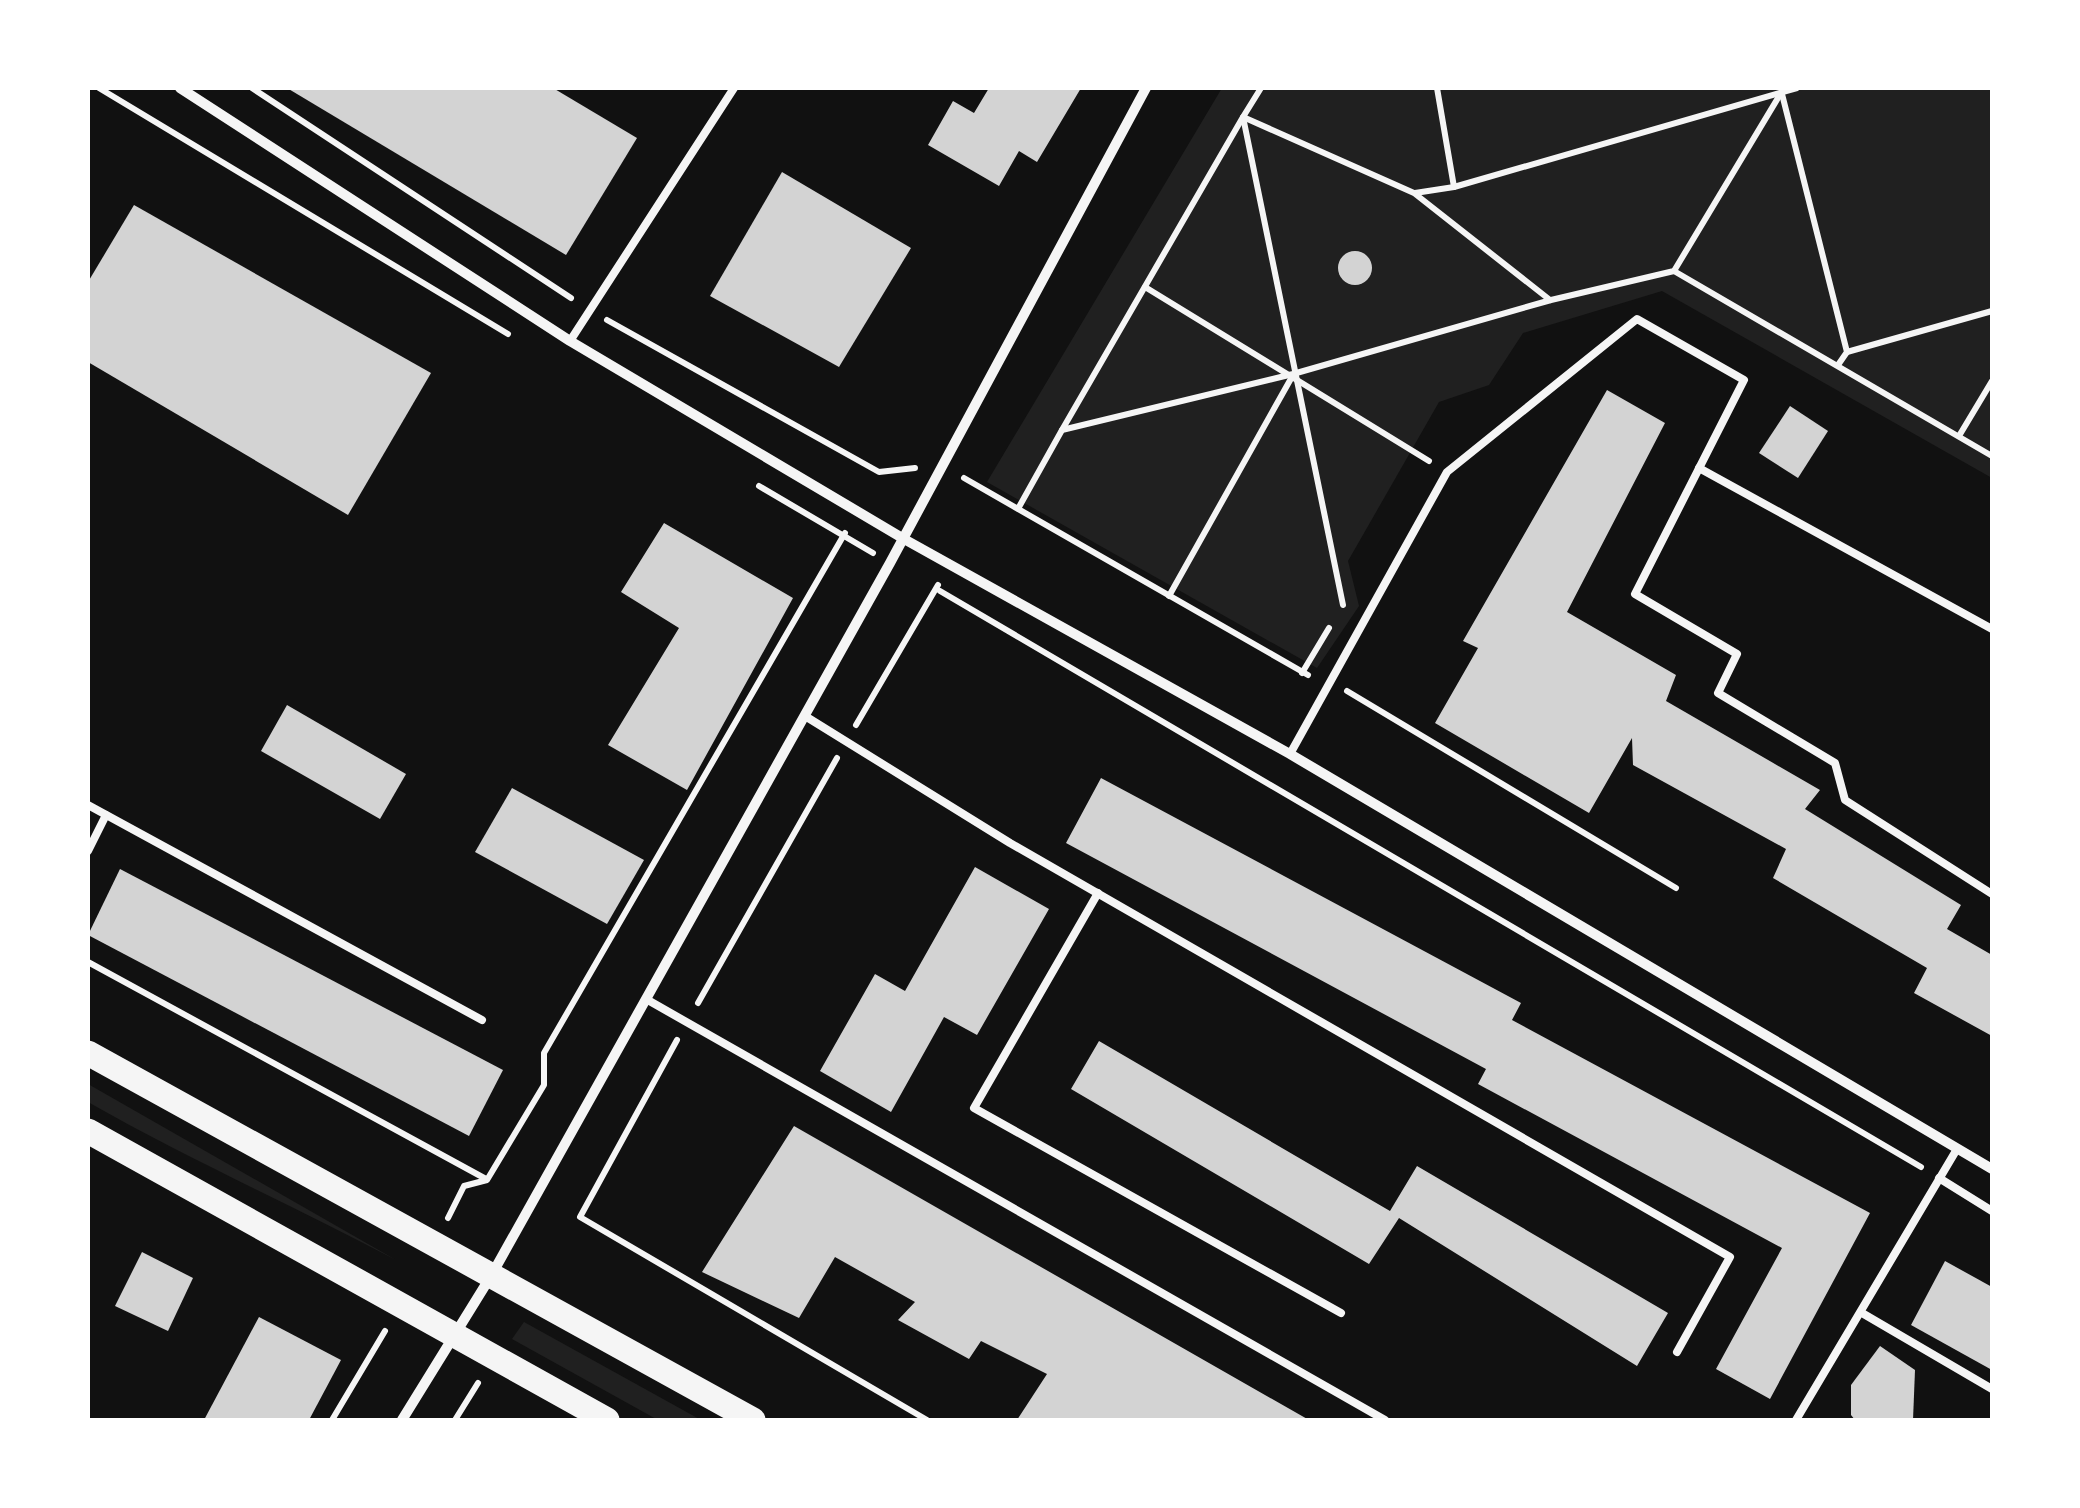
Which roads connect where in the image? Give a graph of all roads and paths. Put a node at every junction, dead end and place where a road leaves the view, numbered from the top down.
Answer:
1 (99, 88) edge
2 (180, 88) edge
3 (252, 88) edge
4 (734, 88) edge
5 (1146, 88) edge
6 (1262, 88) edge
7 (1437, 88) edge
8 (1797, 88) edge
9 (1782, 89) edge
10 (1243, 116) junction
11 (1454, 187) junction
12 (1414, 193) junction
13 (1674, 271) junction
14 (1145, 286) junction
15 (1550, 300) junction
16 (590, 310) junction
17 (1992, 310) edge
18 (570, 341) junction
19 (522, 343) dead end
20 (1848, 352) junction
21 (1838, 365) junction
22 (1294, 374) junction
23 (1992, 380) edge
24 (1062, 430) junction
25 (1959, 436) junction
26 (1992, 456) edge
27 (940, 465) junction
28 (1699, 468) junction
29 (879, 472) junction
30 (1447, 472) junction
31 (742, 476) dead end
32 (1019, 507) junction
33 (859, 510) junction
34 (843, 537) junction
35 (904, 539) junction
36 (890, 564) junction
37 (950, 565) junction
38 (936, 589) junction
39 (1168, 596) junction
40 (1992, 629) edge
41 (1302, 674) junction
42 (1330, 680) junction
43 (804, 716) junction
44 (847, 741) junction
45 (1290, 754) junction
46 (88, 805) edge
47 (106, 815) junction
48 (88, 851) edge
49 (1676, 888) dead end
50 (1098, 893) junction
51 (1992, 894) edge
52 (88, 962) edge
53 (646, 999) junction
54 (482, 1020) dead end
55 (687, 1022) junction
56 (88, 1053) edge
57 (88, 1131) edge
58 (1956, 1149) junction
59 (1992, 1169) edge
60 (1939, 1178) junction
61 (488, 1180) junction
62 (1992, 1211) edge
63 (447, 1219) dead end
64 (491, 1276) junction
65 (1342, 1314) dead end
66 (1862, 1314) junction
67 (388, 1326) dead end
68 (452, 1335) junction
69 (1676, 1352) dead end
70 (478, 1383) dead end
71 (1992, 1389) edge
72 (332, 1420) edge
73 (402, 1420) edge
74 (456, 1420) edge
75 (607, 1420) edge
76 (753, 1420) edge
77 (927, 1420) edge
78 (1385, 1420) edge
79 (1796, 1420) edge

1 - 19 path
2 - 18 street
3 - 16 path
4 - 16 lane
5 - 27 street
6 - 10 path
7 - 11 path
8 - 9 path
9 - 11 path
9 - 13 path
9 - 20 path
10 - 12 path
10 - 14 path
10 - 22 path
11 - 12 path
12 - 15 path
13 - 15 path
13 - 21 path
14 - 22 path
14 - 24 path
15 - 22 path
16 - 18 lane
16 - 29 path
17 - 20 path
18 - 33 street
20 - 21 path
21 - 25 path
22 - 24 path
22 - 30 path
22 - 39 path
22 - 41 path
23 - 25 path
24 - 32 path
25 - 26 path
27 - 29 path
27 - 32 path
27 - 35 street
28 - 30 lane
28 - 40 lane
28 - 51 lane
29 - 33 path
30 - 42 lane
31 - 34 path
32 - 39 path
33 - 34 path
33 - 35 street
34 - 36 path
34 - 61 path
35 - 36 street
35 - 37 street
36 - 38 path
36 - 43 street
37 - 38 path
37 - 45 street
38 - 44 path
38 - 60 path
39 - 41 path
41 - 42 path
42 - 45 lane
42 - 49 path
43 - 44 lane
43 - 53 street
44 - 50 lane
44 - 55 path
45 - 58 street
46 - 47 lane
47 - 48 lane
47 - 54 lane
50 - 65 lane
50 - 69 lane
52 - 61 path
53 - 55 lane
53 - 64 street
55 - 77 path
55 - 78 lane
56 - 64 main road
57 - 68 main road
58 - 59 street
58 - 60 lane
60 - 62 lane
60 - 66 lane
61 - 63 path
64 - 68 street
64 - 76 main road
66 - 71 lane
66 - 79 lane
67 - 72 path
68 - 73 street
68 - 75 main road
70 - 74 path

